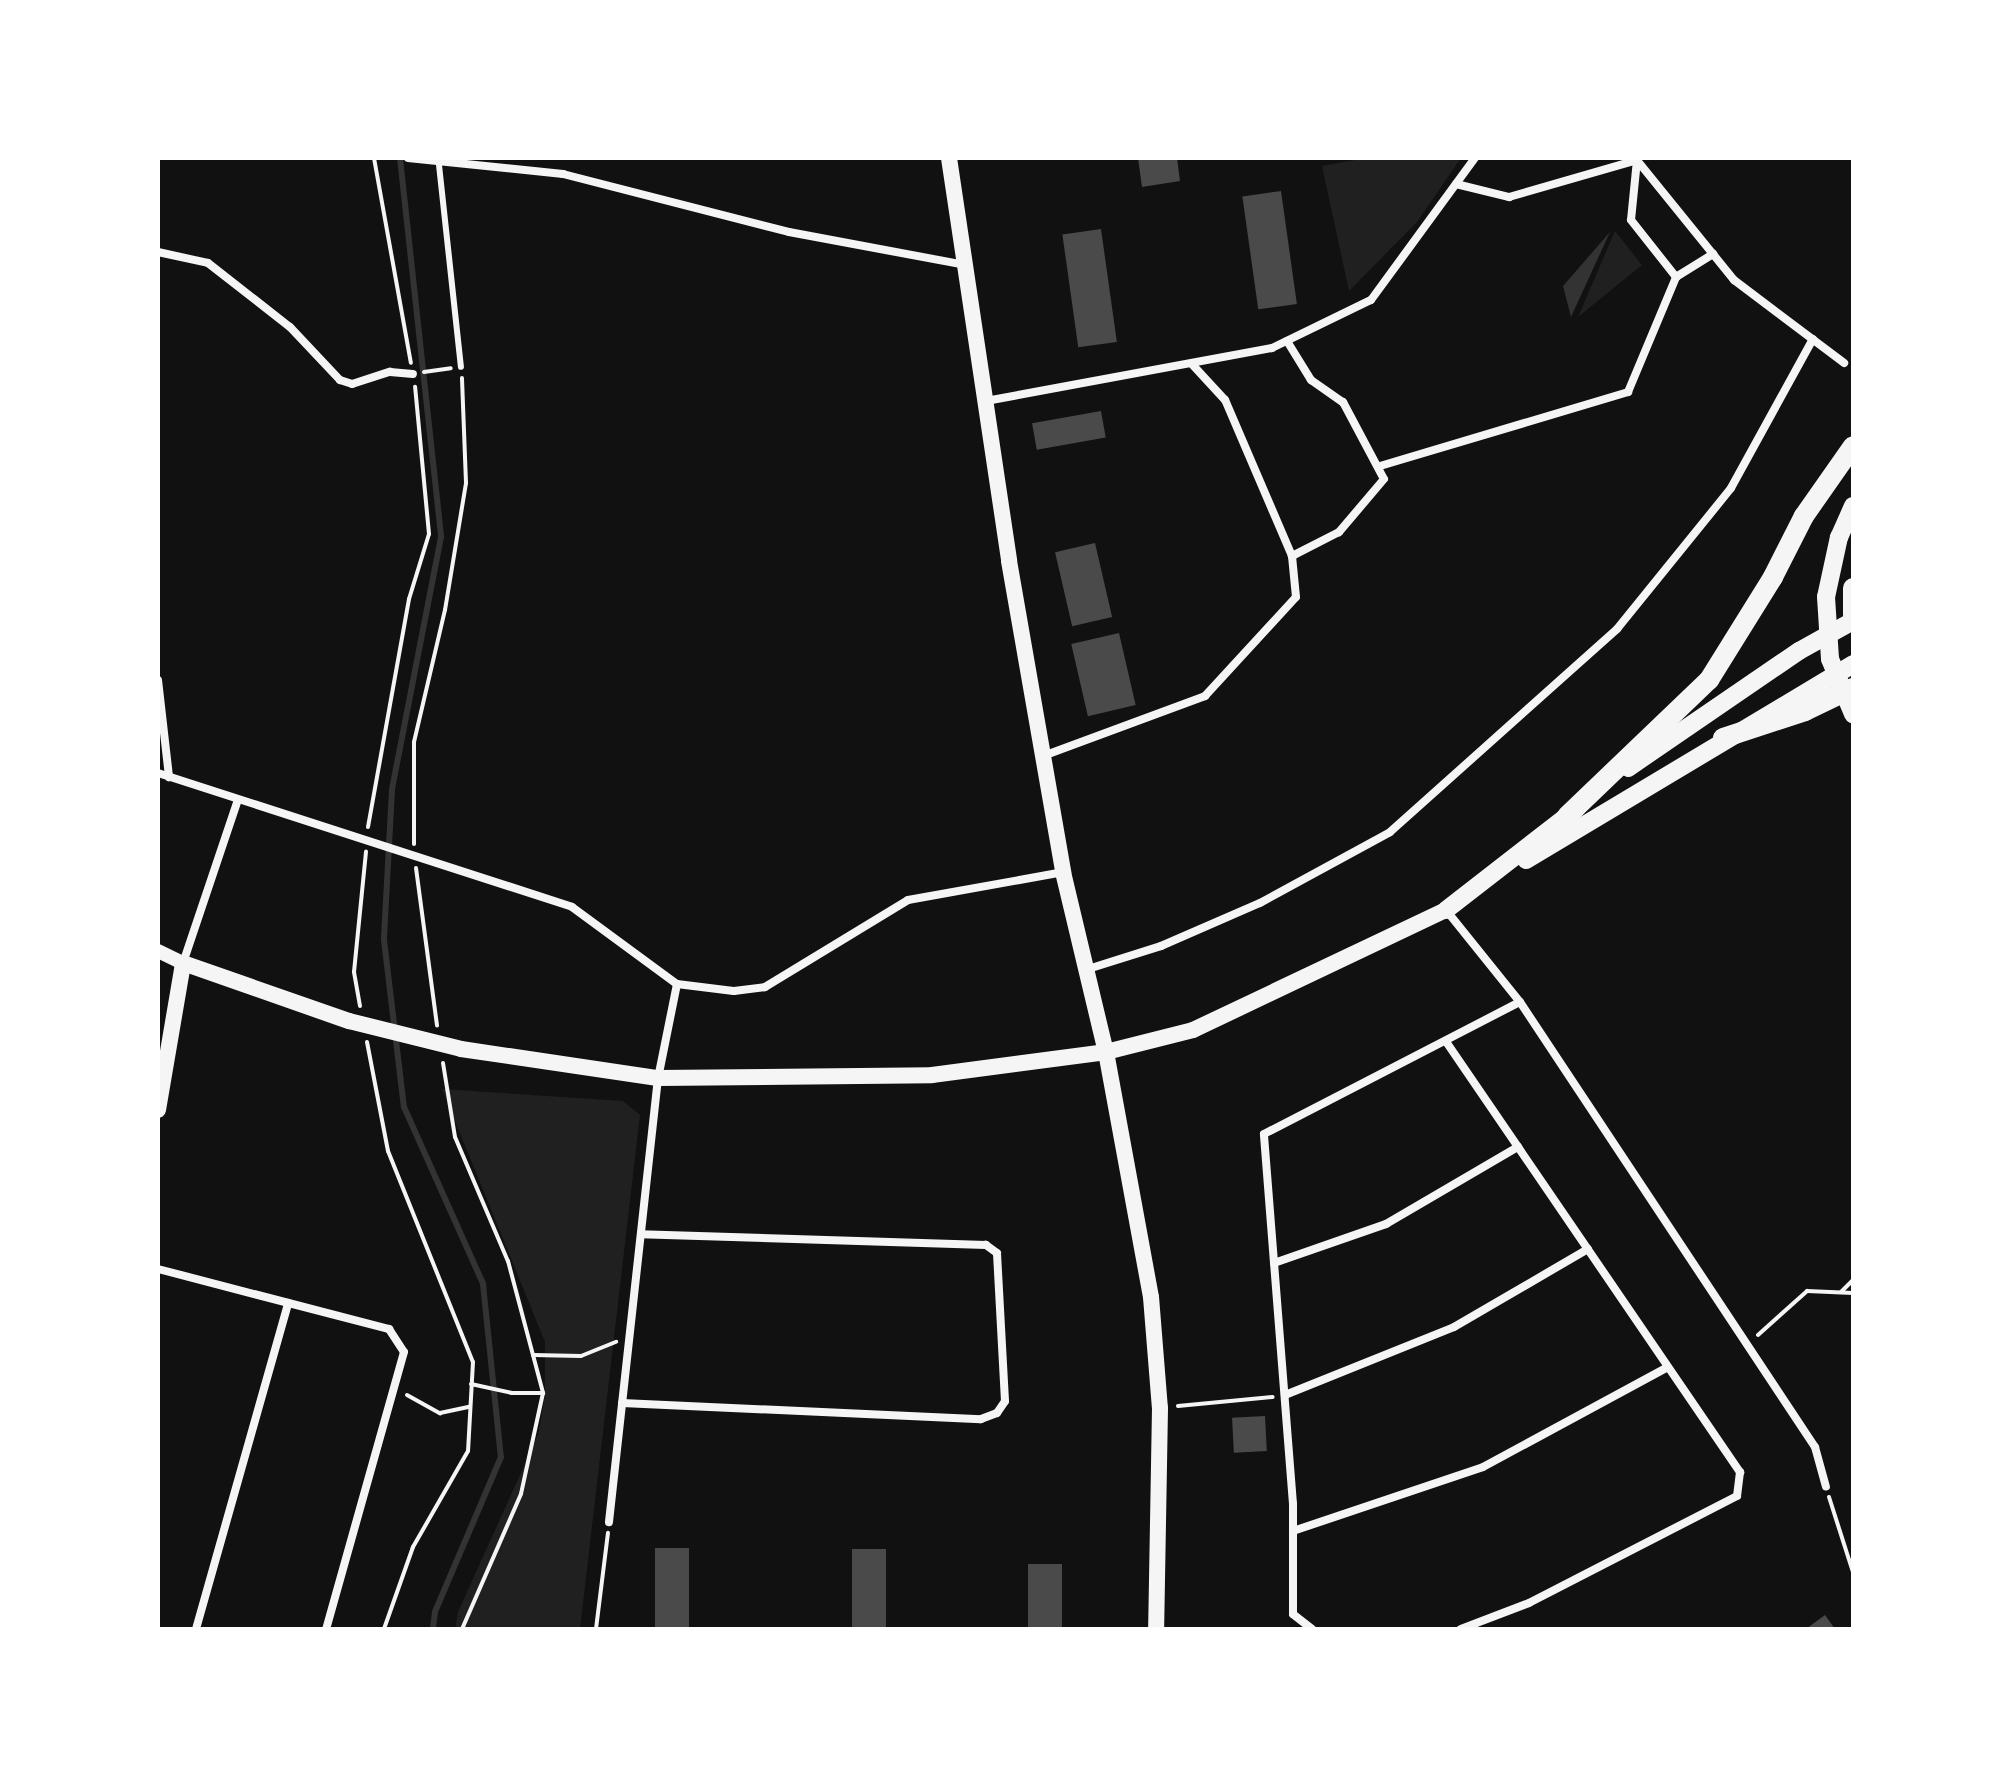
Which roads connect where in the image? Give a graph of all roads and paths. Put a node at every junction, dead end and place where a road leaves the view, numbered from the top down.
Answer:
1 (374, 158) edge
2 (949, 158) edge
3 (1475, 158) edge
4 (411, 159) edge
5 (1637, 159) edge
6 (439, 165) junction
7 (1456, 184) junction
8 (158, 252) edge
9 (1713, 254) junction
10 (966, 265) junction
11 (1676, 277) junction
12 (1813, 339) junction
13 (1287, 341) junction
14 (1191, 363) junction
15 (1844, 363) dead end
16 (461, 367) joint
17 (447, 369) dead end
18 (413, 374) junction
19 (986, 401) junction
20 (1853, 446) edge
21 (1380, 466) junction
22 (1853, 506) edge
23 (1292, 556) junction
24 (1853, 588) edge
25 (1853, 615) edge
26 (1853, 621) edge
27 (1853, 664) edge
28 (158, 680) edge
29 (1853, 688) edge
30 (1852, 712) edge
31 (1723, 738) junction
32 (1043, 756) junction
33 (158, 773) edge
34 (169, 777) junction
35 (238, 800) junction
36 (1567, 816) junction
37 (411, 821) dead end
38 (368, 829) dead end
39 (363, 842) junction
40 (1063, 872) junction
41 (1446, 910) junction
42 (158, 951) edge
43 (183, 963) junction
44 (1088, 969) junction
45 (677, 984) junction
46 (1520, 1002) junction
47 (356, 1019) junction
48 (365, 1032) dead end
49 (1447, 1043) junction
50 (1106, 1052) junction
51 (658, 1078) junction
52 (158, 1110) edge
53 (1518, 1147) junction
54 (641, 1234) junction
55 (1588, 1249) junction
56 (508, 1261) dead end
57 (1274, 1263) junction
58 (158, 1269) edge
59 (1853, 1280) edge
60 (1841, 1292) junction
61 (1853, 1293) edge
62 (288, 1303) junction
63 (630, 1336) junction
64 (1747, 1345) junction
65 (533, 1355) junction
66 (1668, 1367) junction
67 (471, 1384) junction
68 (394, 1388) junction
69 (543, 1393) junction
70 (1285, 1395) junction
71 (622, 1403) junction
72 (470, 1407) junction
73 (1160, 1408) junction
74 (1826, 1487) joint
75 (609, 1522) joint
76 (1293, 1531) junction
77 (1853, 1572) edge
78 (196, 1629) edge
79 (326, 1629) edge
80 (384, 1629) edge
81 (462, 1629) edge
82 (596, 1629) edge
83 (1156, 1629) edge
84 (1312, 1629) edge
85 (1461, 1629) edge

1 - 18 path
2 - 10 main road
3 - 7 street
4 - 6 street
5 - 7 street
5 - 9 street
5 - 11 street
6 - 10 street
6 - 16 lane
7 - 13 street
8 - 18 street
9 - 11 street
9 - 12 street
10 - 19 main road
11 - 21 street
12 - 15 street
12 - 44 street
13 - 14 street
13 - 21 street
14 - 19 street
14 - 23 street
16 - 37 path
17 - 18 path
18 - 38 path
19 - 32 main road
20 - 36 highway
21 - 23 street
22 - 30 main road
23 - 32 street
24 - 25 highway
26 - 36 main road
27 - 31 main road
28 - 34 street
29 - 31 highway
31 - 41 main road
32 - 40 main road
33 - 34 street
34 - 35 street
35 - 39 street
35 - 43 street
36 - 41 main road
39 - 45 street
39 - 47 path
40 - 44 main road
40 - 45 street
41 - 46 street
41 - 50 main road
42 - 43 street
43 - 47 main road
43 - 52 main road
44 - 50 main road
45 - 51 street
46 - 49 street
46 - 64 street
47 - 51 main road
48 - 67 path
49 - 53 street
49 - 57 street
50 - 51 main road
50 - 73 main road
51 - 54 street
53 - 55 street
53 - 57 street
54 - 63 street
54 - 71 street
55 - 66 street
55 - 70 street
56 - 65 path
57 - 70 street
58 - 62 street
59 - 60 path
60 - 61 path
60 - 64 path
62 - 68 street
62 - 78 street
63 - 65 path
63 - 71 street
64 - 74 street
65 - 69 path
66 - 76 street
66 - 85 street
67 - 69 path
67 - 72 path
68 - 72 path
68 - 79 street
69 - 81 path
70 - 73 path
70 - 76 street
71 - 75 street
72 - 80 path
73 - 83 main road
74 - 77 path
75 - 82 path
76 - 84 street

